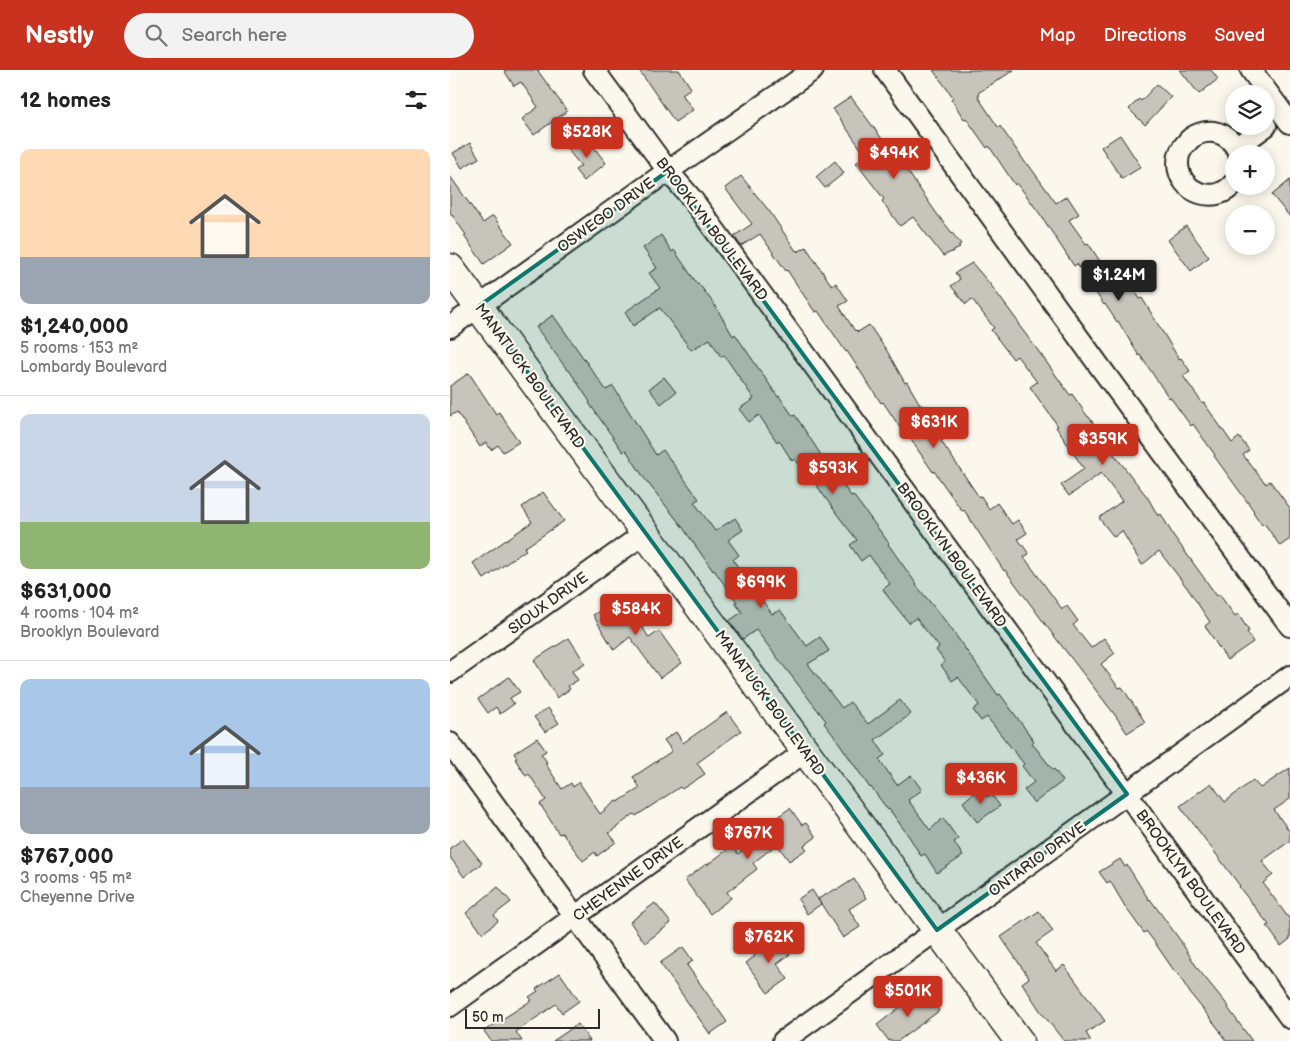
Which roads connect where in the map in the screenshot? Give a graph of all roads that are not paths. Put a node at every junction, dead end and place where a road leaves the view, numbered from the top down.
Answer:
1 (594, 70) edge
2 (813, 70) edge
3 (885, 70) edge
4 (1251, 70) edge
5 (1287, 119) edge
6 (1275, 123) edge
7 (1256, 135) edge
8 (1234, 145) edge
9 (1244, 145) edge
10 (668, 171) junction
11 (1225, 190) edge
12 (450, 268) edge
13 (478, 306) junction
14 (450, 327) edge
15 (645, 533) junction
16 (1290, 626) edge
17 (450, 672) edge
18 (1290, 676) edge
19 (450, 743) edge
20 (806, 752) junction
21 (1127, 794) junction
22 (576, 916) junction
23 (938, 930) junction
24 (450, 1006) edge
25 (1290, 1018) edge
26 (665, 1041) edge
27 (783, 1041) edge
28 (1019, 1041) edge

1 - 10 street, BROOKLYN BOULEVARD
2 - 10 street, OSWEGO DRIVE
3 - 16 street
4 - 5 street
5 - 6 street
7 - 9 street
8 - 11 street
10 - 13 street, OSWEGO DRIVE
10 - 21 street, BROOKLYN BOULEVARD
12 - 13 street, MANATUCK BOULEVARD
13 - 14 street, OSWEGO DRIVE
13 - 15 street, MANATUCK BOULEVARD
15 - 17 street, SIOUX DRIVE
15 - 20 street, MANATUCK BOULEVARD
18 - 21 street, ONTARIO DRIVE
19 - 22 street
20 - 22 street, CHEYENNE DRIVE
20 - 23 street, MANATUCK BOULEVARD
21 - 23 street, ONTARIO DRIVE
21 - 25 street, BROOKLYN BOULEVARD
22 - 24 street, CHEYENNE DRIVE
22 - 26 street
23 - 27 street, ONTARIO DRIVE
23 - 28 street, MANATUCK BOULEVARD

